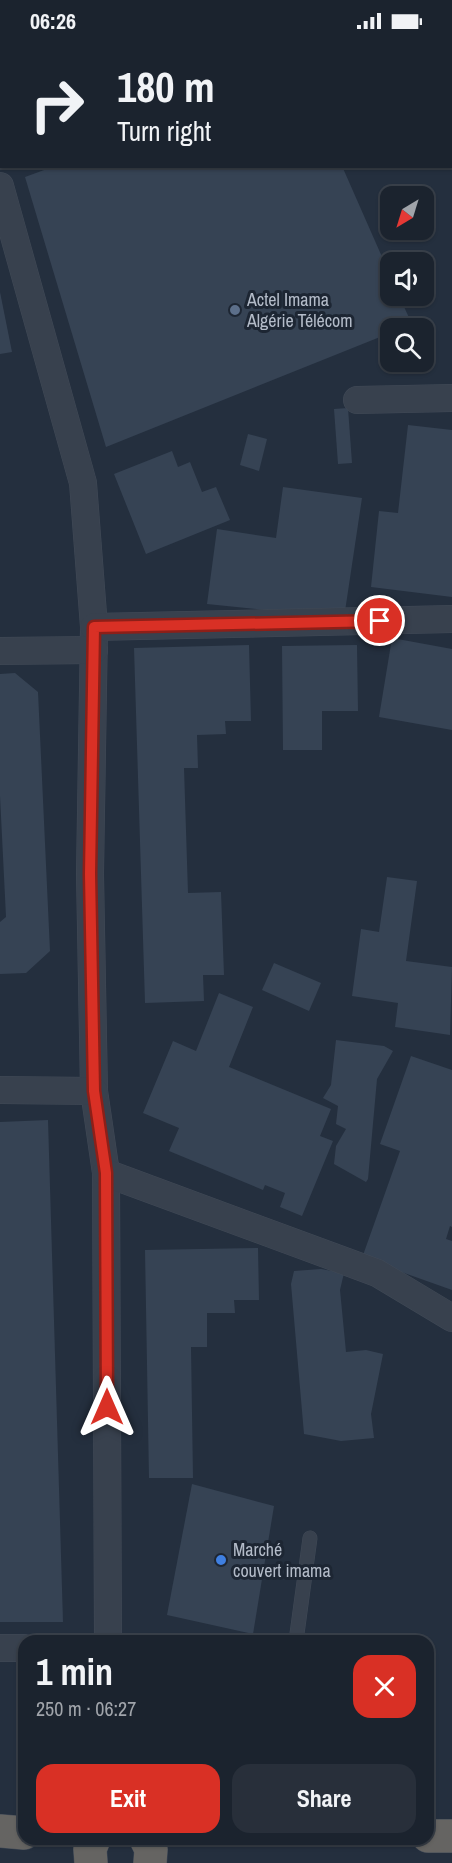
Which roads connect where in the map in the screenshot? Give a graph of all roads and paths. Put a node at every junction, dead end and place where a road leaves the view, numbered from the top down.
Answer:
1 (0, 186) edge
2 (452, 398) edge
3 (357, 400) dead end
4 (452, 619) edge
5 (94, 639) junction
6 (0, 651) edge
7 (0, 1090) edge
8 (94, 1091) junction
9 (106, 1173) junction
10 (452, 1318) edge
11 (310, 1538) dead end
12 (108, 1635) edge
13 (297, 1635) edge
14 (0, 1648) edge
15 (18, 1648) edge
16 (0, 1831) edge
17 (18, 1832) edge
18 (434, 1836) edge
19 (452, 1836) edge
20 (92, 1845) edge
21 (149, 1845) edge
22 (91, 1863) edge
23 (150, 1863) edge

1 - 5 street
2 - 3 street
4 - 5 street
5 - 6 street
5 - 8 street
7 - 8 street
8 - 9 street
9 - 10 street
9 - 12 street
11 - 13 lane
14 - 15 street
16 - 17 highway
18 - 19 highway
20 - 22 highway
21 - 23 highway

